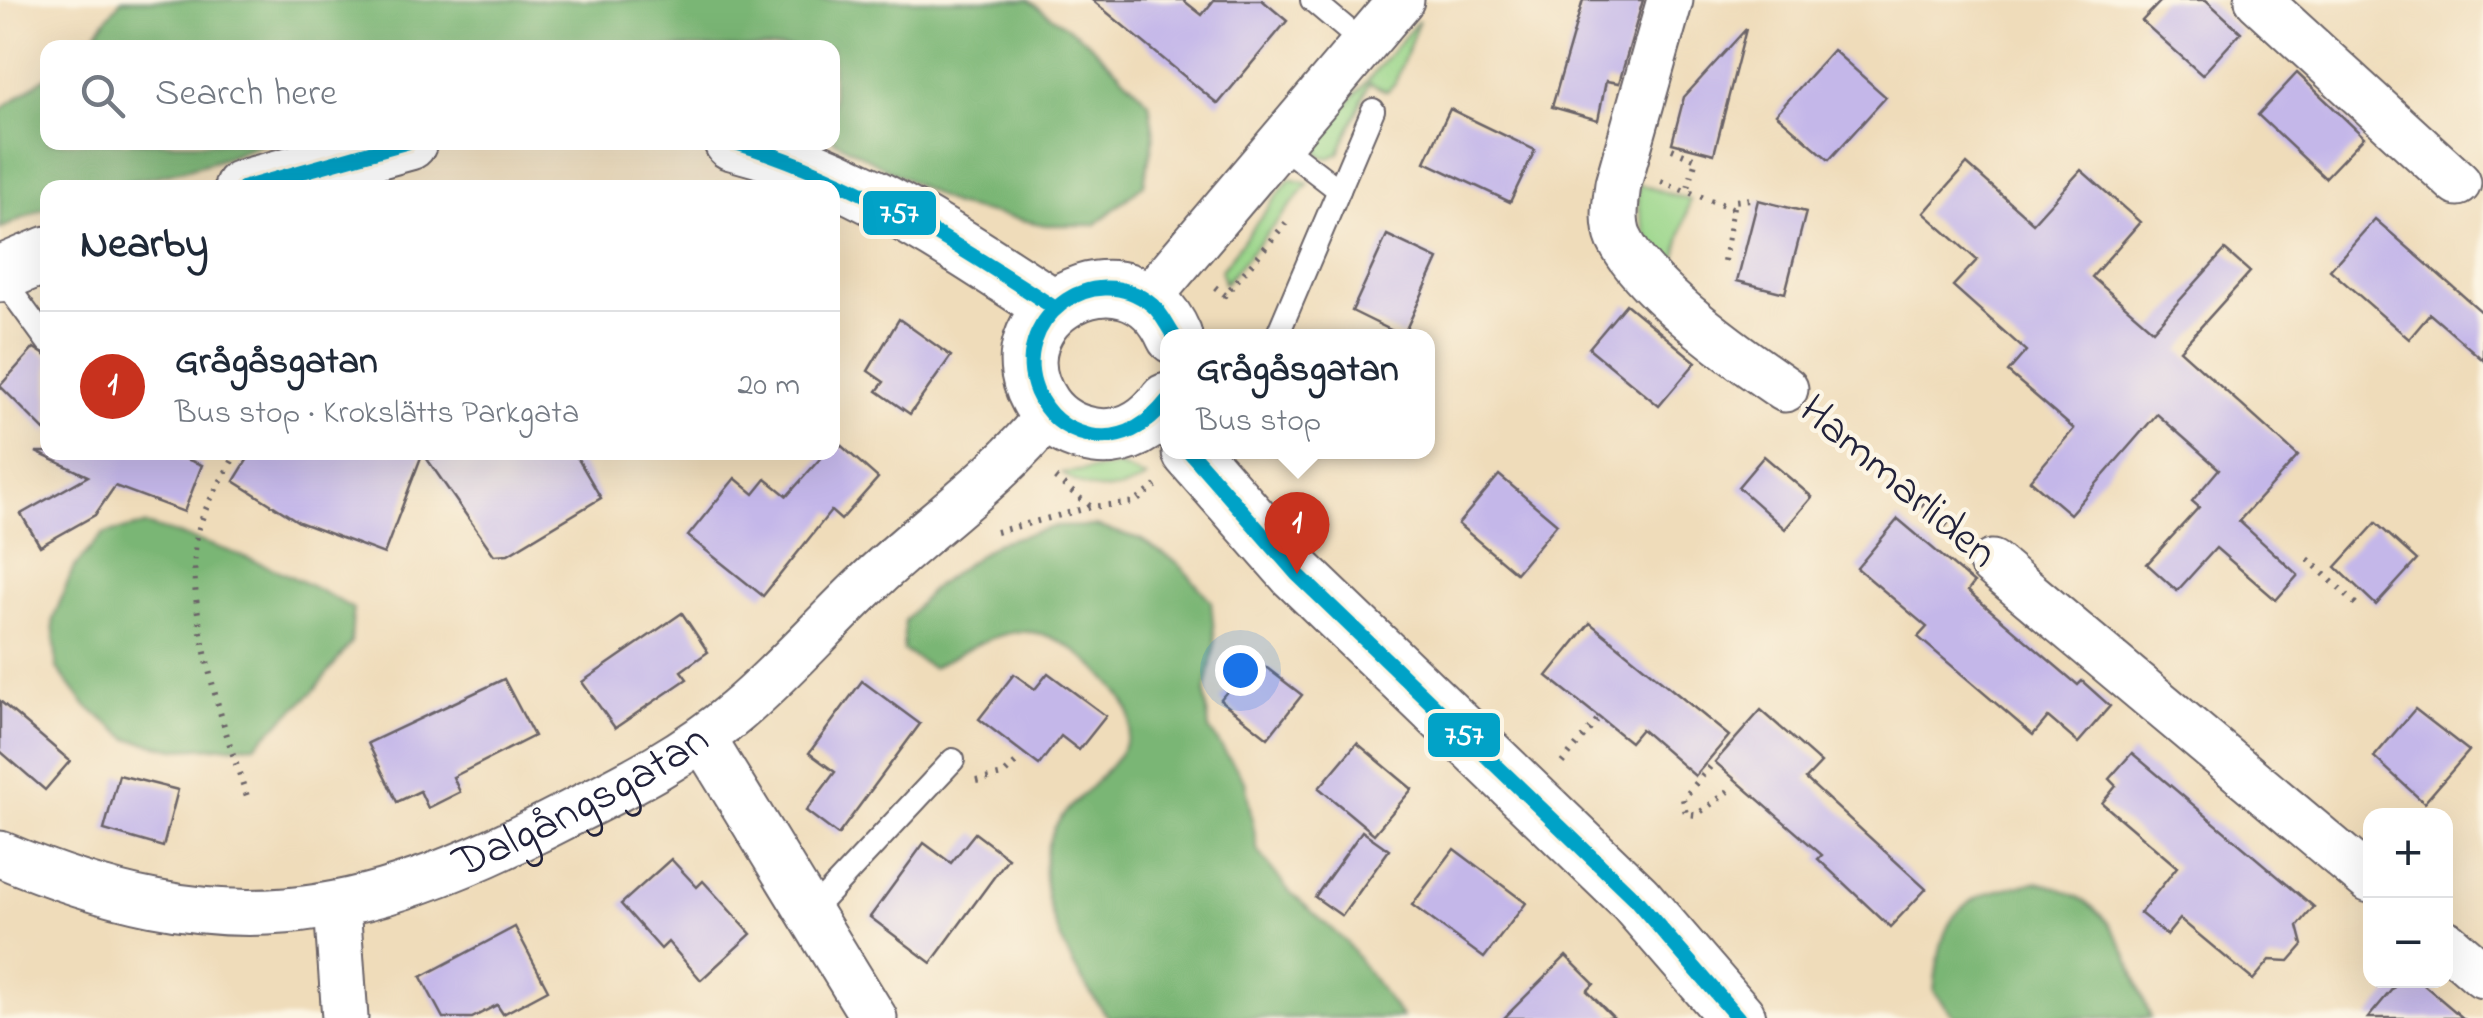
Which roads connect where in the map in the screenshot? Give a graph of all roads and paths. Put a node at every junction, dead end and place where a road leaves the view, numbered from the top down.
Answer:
1 (1312, 0) edge
2 (1401, 0) edge
3 (1670, 0) edge
4 (2258, 0) edge
5 (1362, 42) junction
6 (1373, 110) dead end
7 (1278, 143) junction
8 (1670, 148) dead end
9 (380, 150) edge
10 (755, 150) edge
11 (1622, 168) junction
12 (271, 180) edge
13 (839, 180) edge
14 (840, 181) edge
15 (2458, 182) dead end
16 (1331, 185) junction
17 (1687, 192) junction
18 (1752, 199) dead end
19 (1732, 208) junction
20 (40, 258) edge
21 (1724, 261) dead end
22 (0, 275) edge
23 (1225, 295) dead end
24 (1053, 307) junction
25 (1160, 318) edge
26 (1280, 329) edge
27 (40, 331) edge
28 (1785, 389) joint
29 (1049, 414) junction
30 (1160, 424) edge
31 (1202, 459) edge
32 (233, 460) edge
33 (1054, 477) dead end
34 (1148, 493) dead end
35 (2308, 560) dead end
36 (1992, 563) joint
37 (2360, 608) dead end
38 (1598, 719) dead end
39 (703, 738) junction
40 (954, 760) dead end
41 (1710, 767) dead end
42 (1554, 771) dead end
43 (1732, 789) dead end
44 (248, 799) dead end
45 (0, 854) edge
46 (2363, 874) edge
47 (338, 906) junction
48 (806, 908) junction
49 (2453, 950) edge
50 (2483, 975) edge
51 (345, 1018) edge
52 (874, 1018) edge
53 (1738, 1018) edge

1 - 5 lane
2 - 5 street
3 - 11 street, Hammarliden
4 - 15 street
5 - 7 street
6 - 16 lane
7 - 16 lane
7 - 25 street
8 - 17 path
9 - 12 street
10 - 13 street
11 - 17 path
11 - 28 street, Hammarliden
14 - 24 street
16 - 23 path
16 - 26 lane
17 - 19 path
18 - 19 path
19 - 21 path
20 - 22 street
22 - 27 lane
24 - 25 street
24 - 29 street
28 - 36 path, Hammarliden
29 - 30 street
29 - 39 street, Dalgångsgatan
31 - 53 street
32 - 44 path
33 - 34 path
35 - 37 path
36 - 46 street, Hammarliden
38 - 42 path
39 - 47 street, Dalgångsgatan
39 - 48 street
40 - 48 lane
41 - 43 path
45 - 47 street, Dalgångsgatan
47 - 51 street
48 - 52 street
49 - 50 street

